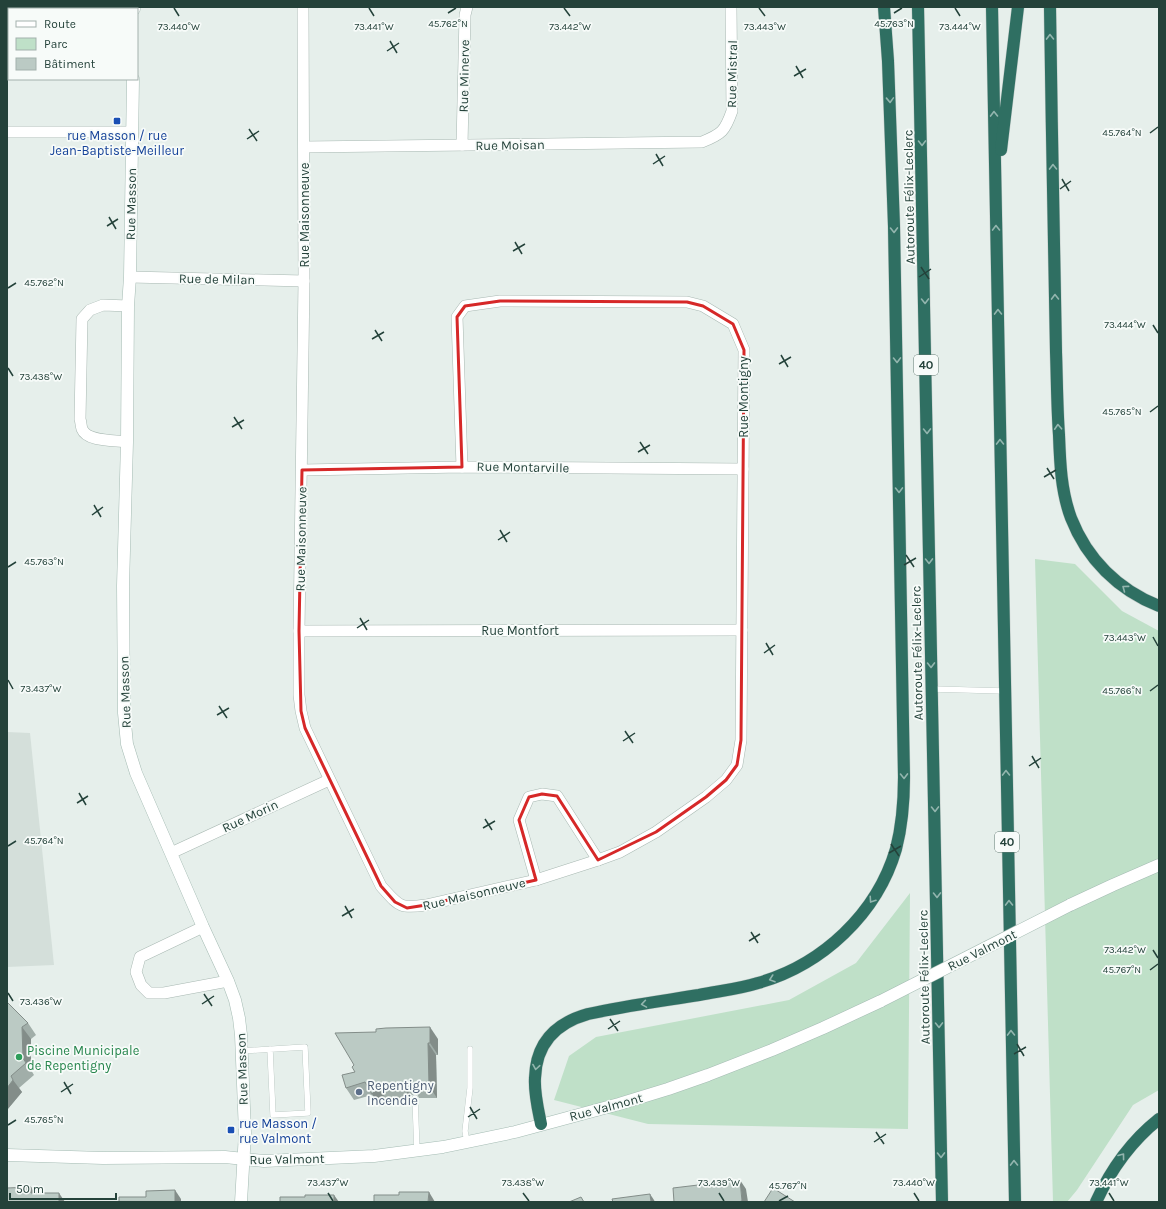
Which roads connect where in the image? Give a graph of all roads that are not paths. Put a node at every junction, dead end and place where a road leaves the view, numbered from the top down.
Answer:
1 (303, 7) edge
2 (467, 7) edge
3 (732, 7) edge
4 (884, 7) edge
5 (910, 7) edge
6 (918, 7) edge
7 (992, 7) edge
8 (1018, 7) edge
9 (1050, 7) edge
10 (133, 80) edge
11 (921, 104) junction
12 (7, 132) edge
13 (132, 132) junction
14 (716, 137) joint
15 (462, 145) junction
16 (304, 147) junction
17 (996, 195) junction
18 (130, 277) junction
19 (304, 281) junction
20 (128, 306) junction
21 (127, 442) junction
22 (462, 467) junction
23 (302, 470) junction
24 (743, 470) junction
25 (1159, 606) edge
26 (742, 630) junction
27 (298, 631) junction
28 (932, 689) junction
29 (1004, 691) junction
30 (741, 740) joint
31 (329, 780) junction
32 (171, 853) junction
33 (598, 860) junction
34 (1159, 866) edge
35 (536, 880) junction
36 (203, 927) junction
37 (228, 981) junction
38 (270, 1049) junction
39 (470, 1049) dead end
40 (242, 1051) junction
41 (415, 1098) edge
42 (1159, 1119) edge
43 (541, 1124) junction
44 (467, 1142) junction
45 (417, 1151) junction
46 (7, 1155) edge
47 (243, 1160) junction
48 (241, 1202) edge
49 (942, 1202) edge
50 (1015, 1202) edge
51 (1096, 1202) edge

1 - 16 street, Rue Maisonneuve
2 - 15 street, Rue Minerve
3 - 14 street, Rue Mistral
4 -> 43 highway
5 - 11 highway
6 - 11 highway, Autoroute Félix-Leclerc / 40
17 -> 7 highway, 40
8 - 17 highway
25 -> 9 highway
10 - 13 street, Rue Masson
11 -> 28 highway, Autoroute Félix-Leclerc / 40
12 - 13 street
13 - 18 street, Rue Masson
14 - 15 street, Rue Moisan
15 - 16 street, Rue Moisan
16 - 19 street, Rue Maisonneuve
29 -> 17 highway, 40
18 - 19 street, Rue de Milan
18 - 20 street, Rue Masson
19 - 23 street, Rue Maisonneuve
20 - 21 street, Rue Masson
20 - 21 street
21 - 32 street, Rue Masson
22 - 23 street, Rue Montarville
22 - 24 street, Rue Montarville
22 - 24 street, Rue Montigny
23 - 27 street, Rue Maisonneuve
24 - 26 street, Rue Montigny
26 - 27 street, Rue Montfort
26 - 30 street, Rue Montigny
27 - 31 street, Rue Maisonneuve
28 - 29 lane
28 -> 49 highway, Autoroute Félix-Leclerc / 40
50 -> 29 highway, 40
30 - 33 street, Rue Maisonneuve
31 - 32 street, Rue Morin
31 - 35 street, Rue Maisonneuve
32 - 36 street, Rue Masson
33 - 35 street, Rue Maisonneuve
33 - 35 street, Rue Maisonneuve
34 - 43 street, Rue Valmont, bridge
36 - 37 street, Rue Masson
36 - 37 street
37 - 40 street, Rue Masson
38 - 38 lane
38 - 40 lane
39 - 44 lane
40 - 47 street, Rue Masson
41 - 45 lane
51 -> 42 highway
43 - 44 street, Rue Valmont
44 - 45 street, Rue Valmont
45 - 47 street, Rue Valmont
46 - 47 street, Rue Valmont
47 - 48 street, Rue Masson

